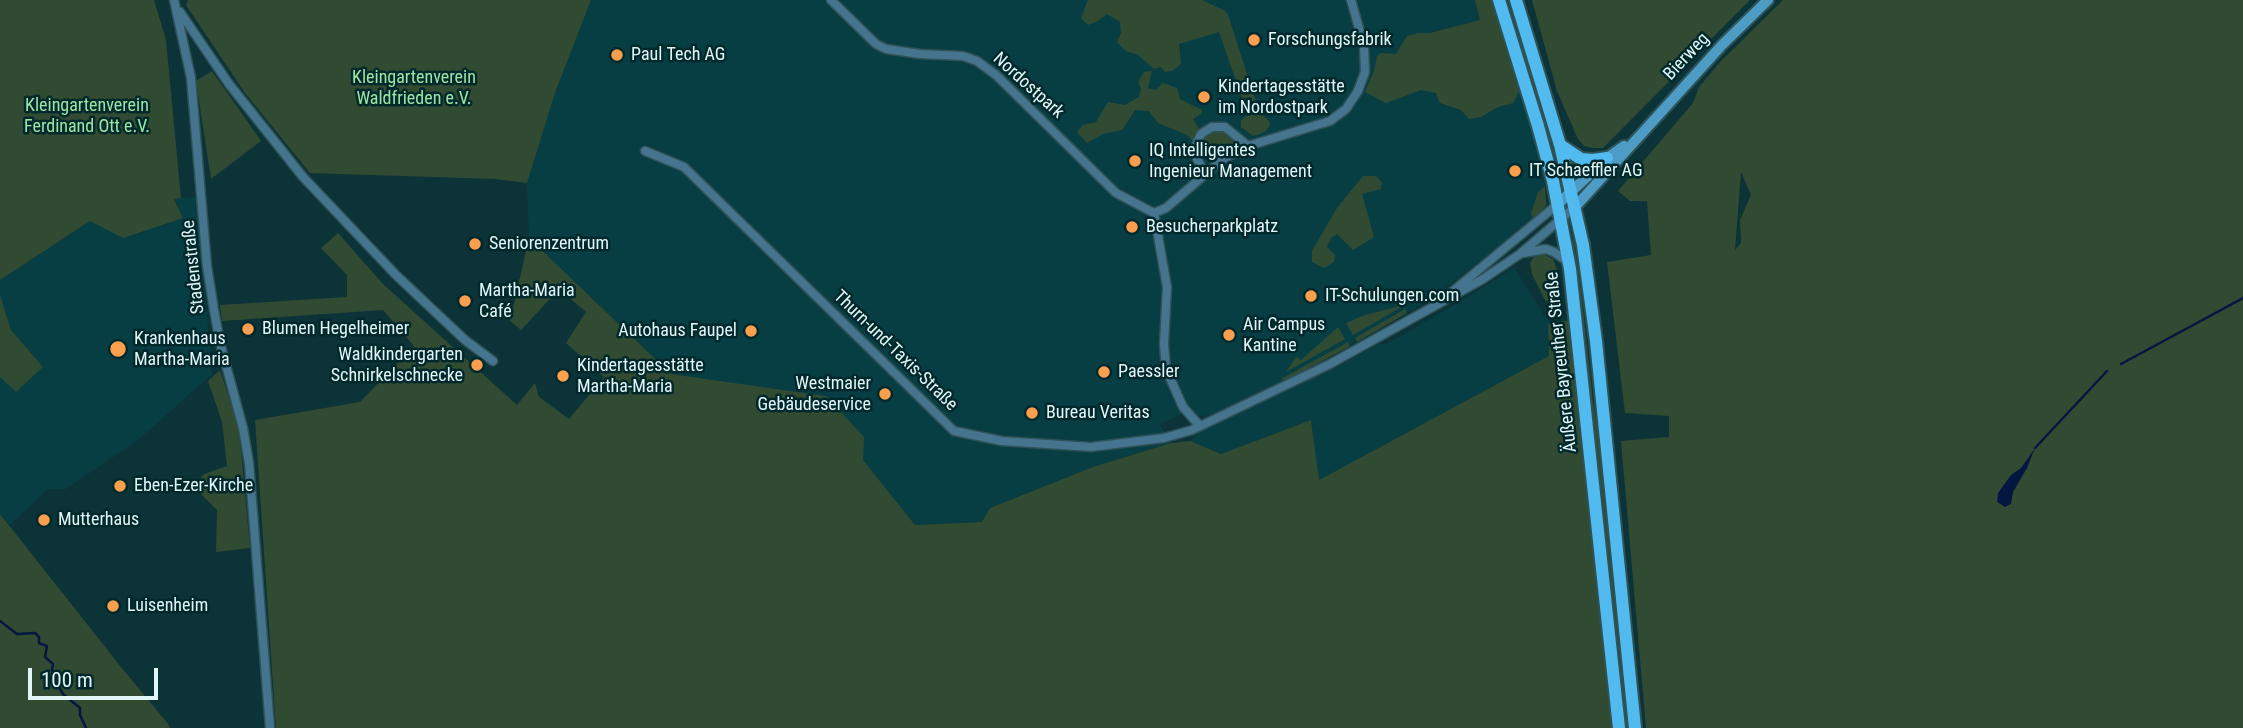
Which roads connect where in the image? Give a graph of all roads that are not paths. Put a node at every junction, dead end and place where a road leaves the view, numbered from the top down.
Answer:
1 (174, 0) edge
2 (831, 0) edge
3 (1350, 0) edge
4 (1499, 0) edge
5 (1516, 0) edge
6 (1768, 0) edge
7 (178, 10) junction
8 (1634, 139) junction
9 (1560, 145) junction
10 (1248, 146) junction
11 (645, 151) dead end
12 (1607, 158) junction
13 (1205, 173) junction
14 (1573, 193) junction
15 (1558, 204) junction
16 (1576, 206) junction
17 (1154, 213) junction
18 (1562, 220) junction
19 (1520, 254) junction
20 (1569, 263) junction
21 (1437, 303) junction
22 (493, 361) dead end
23 (1199, 425) junction
24 (270, 728) edge
25 (1619, 728) edge
26 (1635, 728) edge

1 - 7 street, Stadenstraße
2 - 17 street, Nordostpark
3 - 10 street
4 - 15 main road, Äußere Bayreuther Straße
5 - 9 main road, Äußere Bayreuther Straße
6 - 8 main road, Bierweg
7 - 22 street, Stadenstraße
7 - 24 street, Stadenstraße
8 - 12 main road, Bierweg
8 - 16 main road, Bierweg
9 - 12 main road
9 - 14 main road, Äußere Bayreuther Straße
10 - 13 street
10 - 13 street
11 - 23 street, Thurn-und-Taxis-Straße
12 - 14 main road, Bierweg
13 - 17 street
14 - 15 main road, Bierweg
14 - 16 main road, Äußere Bayreuther Straße
15 - 18 main road, Äußere Bayreuther Straße
15 - 21 street, Thurn-und-Taxis-Straße
16 - 18 street, Bierweg
16 - 26 main road, Äußere Bayreuther Straße
17 - 23 street
18 - 19 street, Thurn-und-Taxis-Straße
18 - 20 main road, Äußere Bayreuther Straße
19 - 20 street
19 - 21 street, Thurn-und-Taxis-Straße
20 - 25 main road, Äußere Bayreuther Straße
21 - 23 street, Thurn-und-Taxis-Straße

